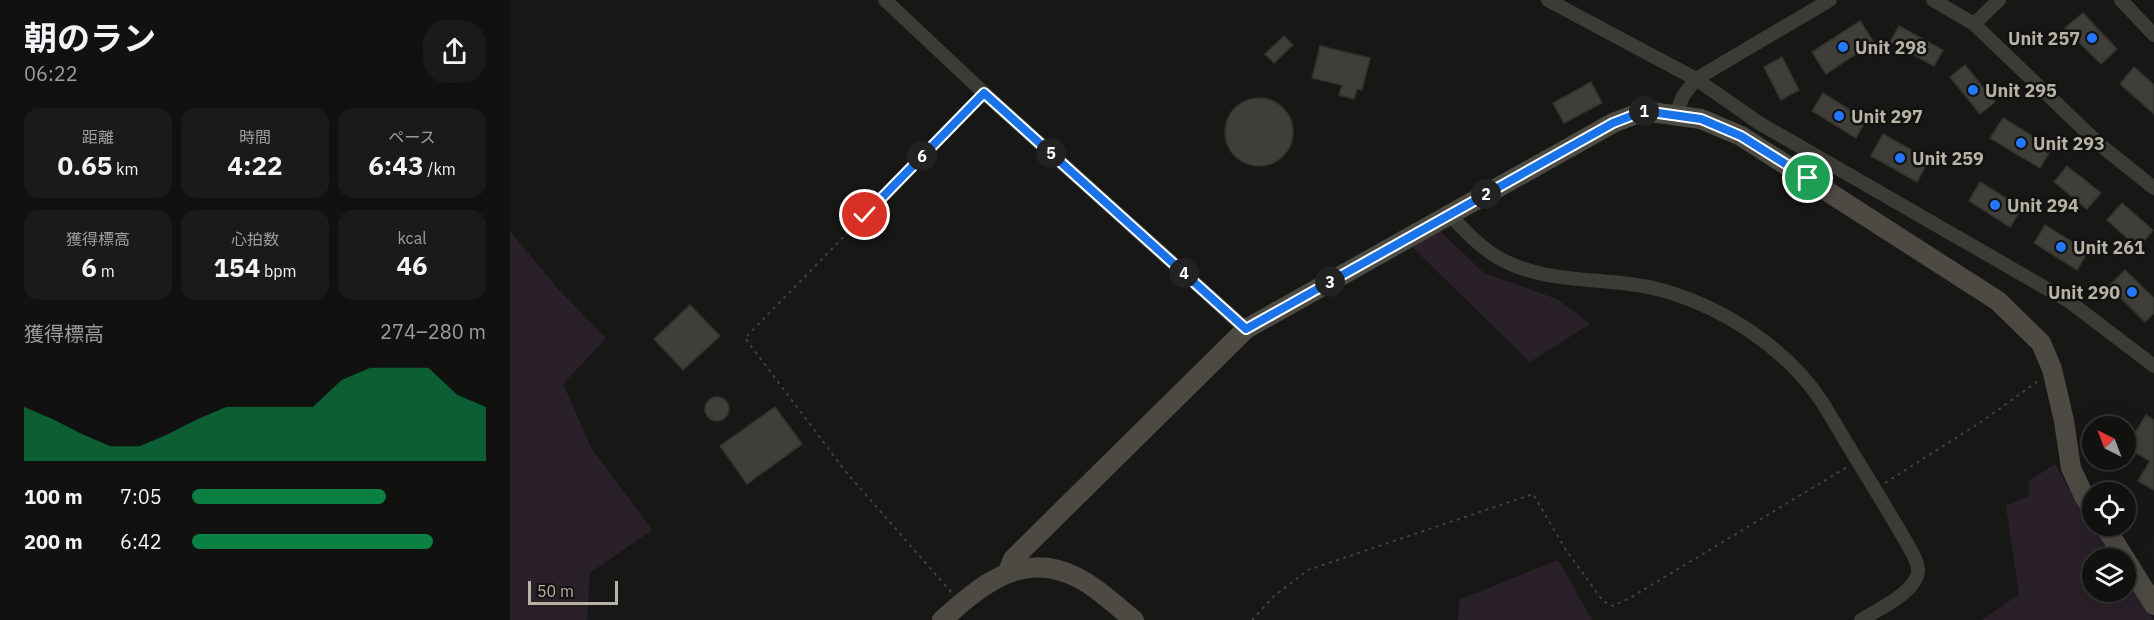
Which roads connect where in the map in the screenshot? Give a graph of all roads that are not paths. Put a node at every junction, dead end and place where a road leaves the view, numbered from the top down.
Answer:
1 (885, 0) edge
2 (1548, 0) edge
3 (1830, 0) edge
4 (1933, 0) edge
5 (2000, 0) edge
6 (2121, 0) edge
7 (1974, 24) junction
8 (2154, 35) edge
9 (1695, 79) junction
10 (1676, 114) junction
11 (2154, 188) edge
12 (1450, 215) junction
13 (1246, 329) junction
14 (2154, 366) edge
15 (2082, 492) edge
16 (2112, 536) edge
17 (1008, 572) junction
18 (2154, 605) edge
19 (942, 620) edge
20 (1134, 620) edge
21 (1861, 620) edge

1 - 13 street
2 - 9 street
3 - 9 street
4 - 7 street
5 - 7 street
6 - 8 street
7 - 11 street
9 - 10 street
9 - 14 street
10 - 12 street
10 - 15 street
12 - 13 street
12 - 21 street
13 - 17 street
16 - 18 street
17 - 19 street
17 - 20 street

